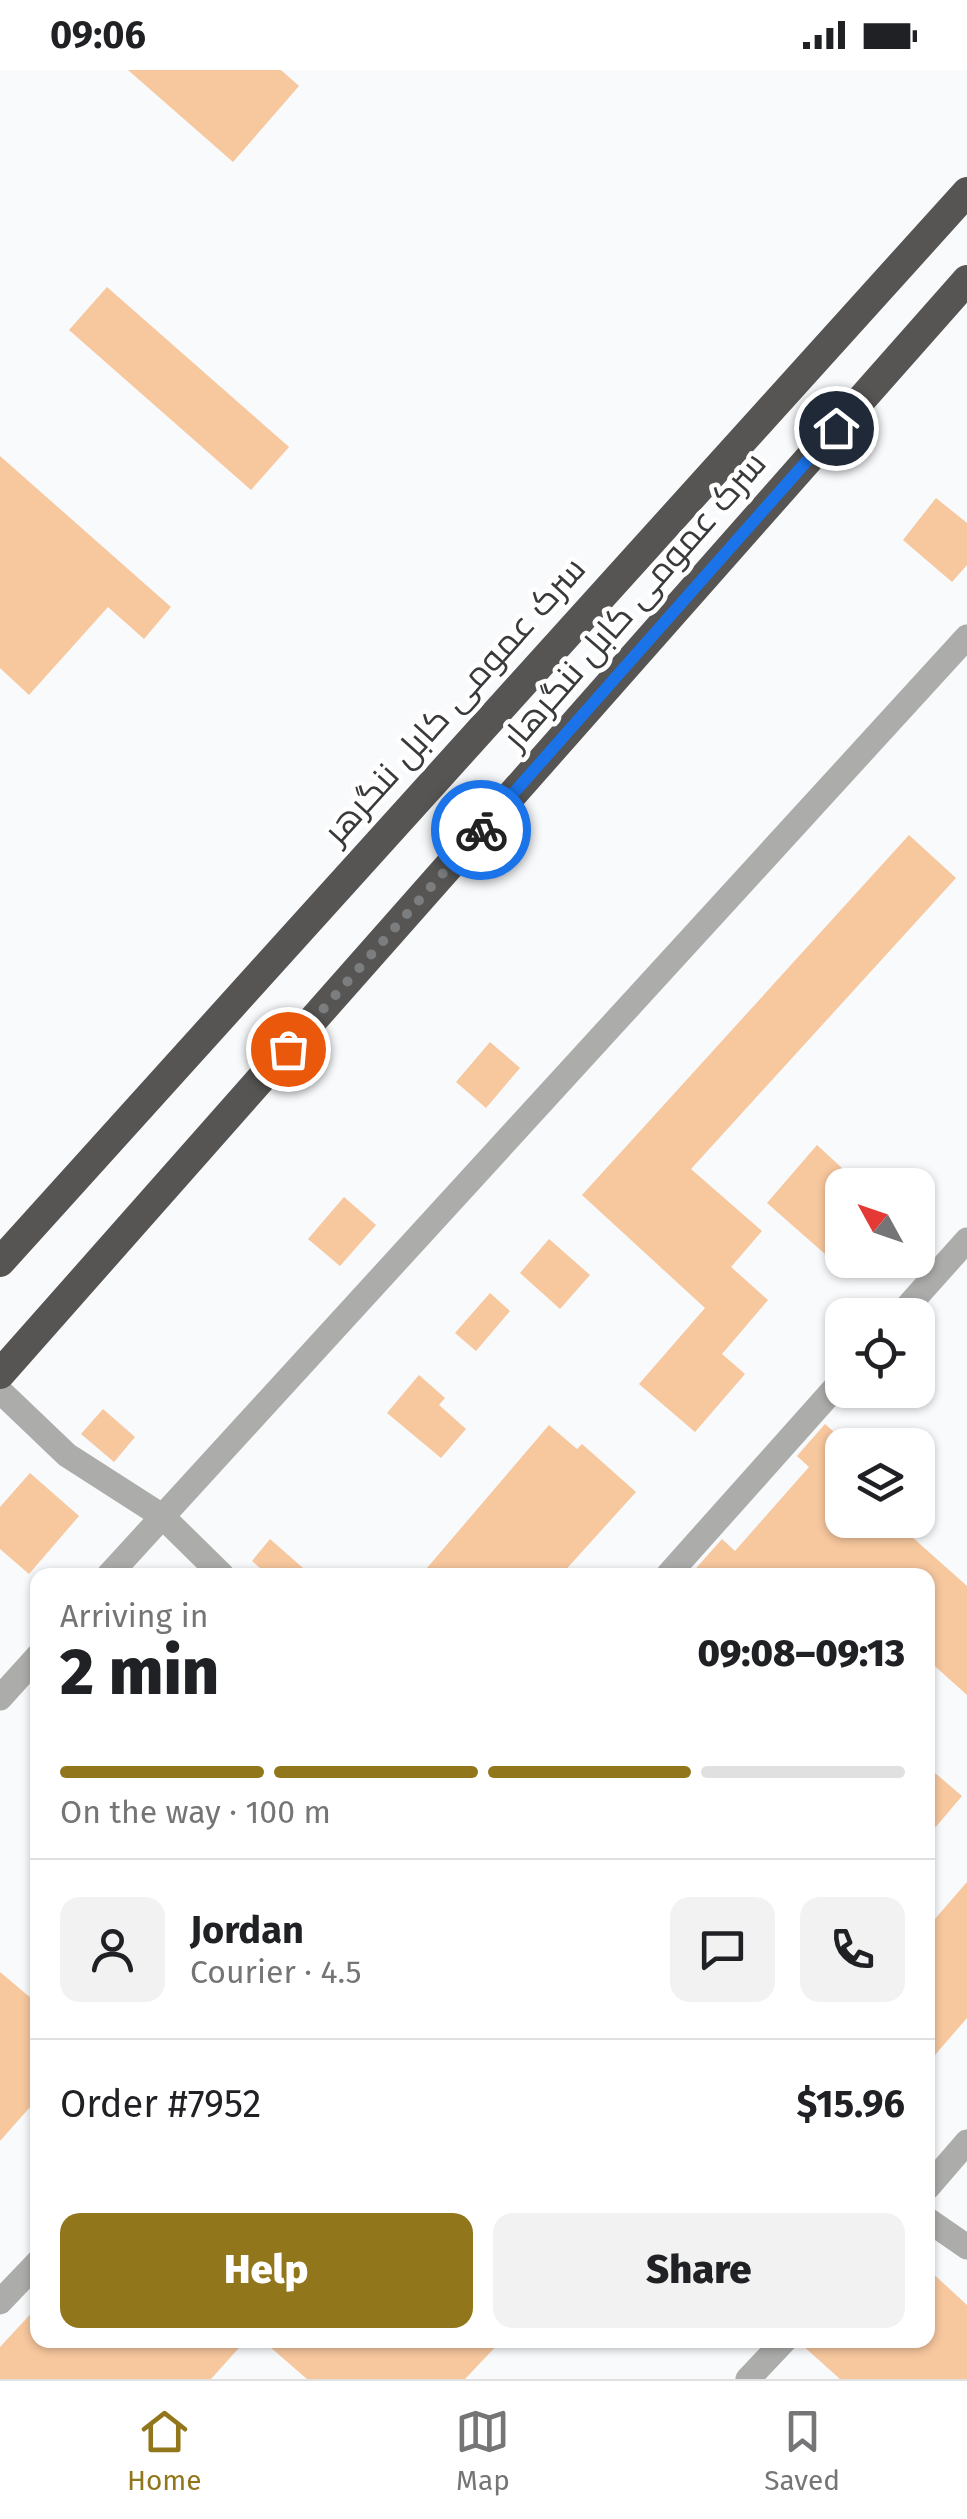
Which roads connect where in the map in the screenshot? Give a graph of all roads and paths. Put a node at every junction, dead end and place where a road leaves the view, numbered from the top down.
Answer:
1 (967, 192) edge
2 (967, 280) edge
3 (967, 637) edge
4 (967, 1240) edge
5 (0, 1262) edge
6 (915, 1298) edge
7 (0, 1374) edge
8 (0, 1391) edge
9 (825, 1399) edge
10 (162, 1516) junction
11 (116, 1568) edge
12 (215, 1568) edge
13 (674, 1568) edge
14 (30, 1665) edge
15 (0, 1698) edge
16 (967, 2142) edge
17 (935, 2179) edge
18 (935, 2225) edge
19 (967, 2248) edge
20 (30, 2270) edge
21 (0, 2302) edge
22 (777, 2348) edge
23 (748, 2379) edge

1 - 5 highway, سرک عمومی کابل ننگرهر
2 - 7 highway, سرک عمومی کابل ننگرهار
3 - 10 lane
4 - 6 lane
8 - 10 lane
9 - 13 lane
10 - 11 lane
10 - 12 lane
14 - 15 lane
16 - 17 lane
18 - 19 lane
20 - 21 lane
22 - 23 lane

